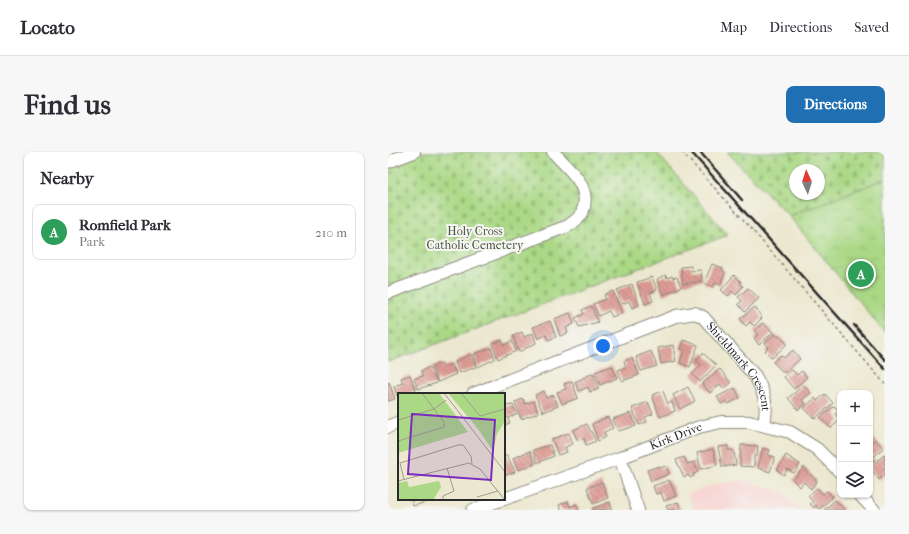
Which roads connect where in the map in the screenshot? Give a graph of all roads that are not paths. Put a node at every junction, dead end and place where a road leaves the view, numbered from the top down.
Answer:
1 (414, 152) edge
2 (553, 152) edge
3 (388, 162) edge
4 (388, 293) edge
5 (476, 393) edge
6 (398, 422) edge
7 (764, 425) junction
8 (388, 427) edge
9 (620, 458) junction
10 (837, 469) edge
11 (505, 498) edge
12 (863, 498) edge
13 (500, 500) edge
14 (473, 510) edge
15 (638, 510) edge
16 (874, 510) edge

1 - 3 street
2 - 4 street
5 - 7 street, Shieldmark Crescent
6 - 8 street
7 - 9 street, Kirk Drive
7 - 10 street, Kirk Drive
9 - 11 street, Kirk Drive
9 - 15 street
12 - 16 street
13 - 14 street, Kirk Drive

